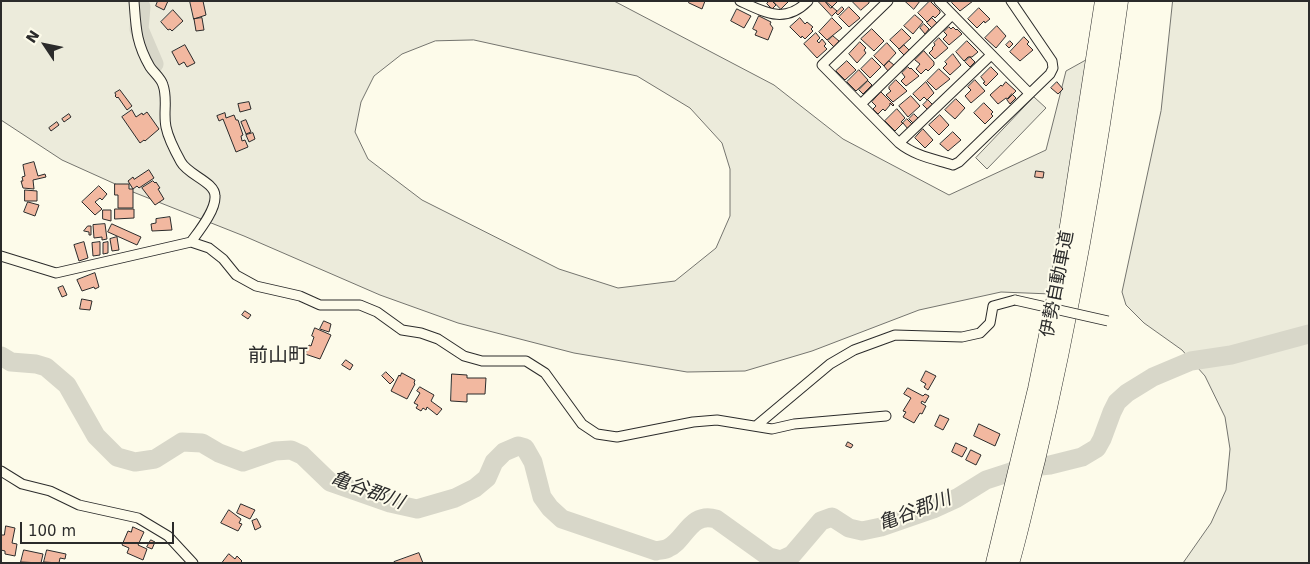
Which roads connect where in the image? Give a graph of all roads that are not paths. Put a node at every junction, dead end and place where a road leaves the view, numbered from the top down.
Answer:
1 (134, 1) edge
2 (740, 1) edge
3 (808, 1) edge
4 (888, 1) edge
5 (939, 1) edge
6 (1011, 1) edge
7 (1104, 1) edge
8 (1119, 1) edge
9 (952, 15) junction
10 (991, 54) junction
11 (1030, 92) junction
12 (861, 104) junction
13 (899, 143) junction
14 (1078, 221) junction
15 (191, 242) junction
16 (1, 256) edge
17 (1108, 321) dead end
18 (886, 416) dead end
19 (756, 426) junction
20 (1, 471) edge
21 (1008, 544) junction
22 (193, 563) edge
23 (995, 563) edge
24 (1010, 563) edge

1 - 15 street
2 - 3 street
4 - 12 street
5 - 9 street
6 - 11 street
7 - 14 highway, 伊勢自動車道
8 - 14 highway, 伊勢自動車道
9 - 10 street
9 - 12 street
10 - 11 street
10 - 13 street
11 - 13 street
12 - 13 street
14 - 21 highway, 伊勢自動車道
15 - 16 street
15 - 19 street
17 - 19 street, bridge
18 - 19 street
20 - 22 street
21 - 23 highway, 伊勢自動車道
21 - 24 highway, 伊勢自動車道

